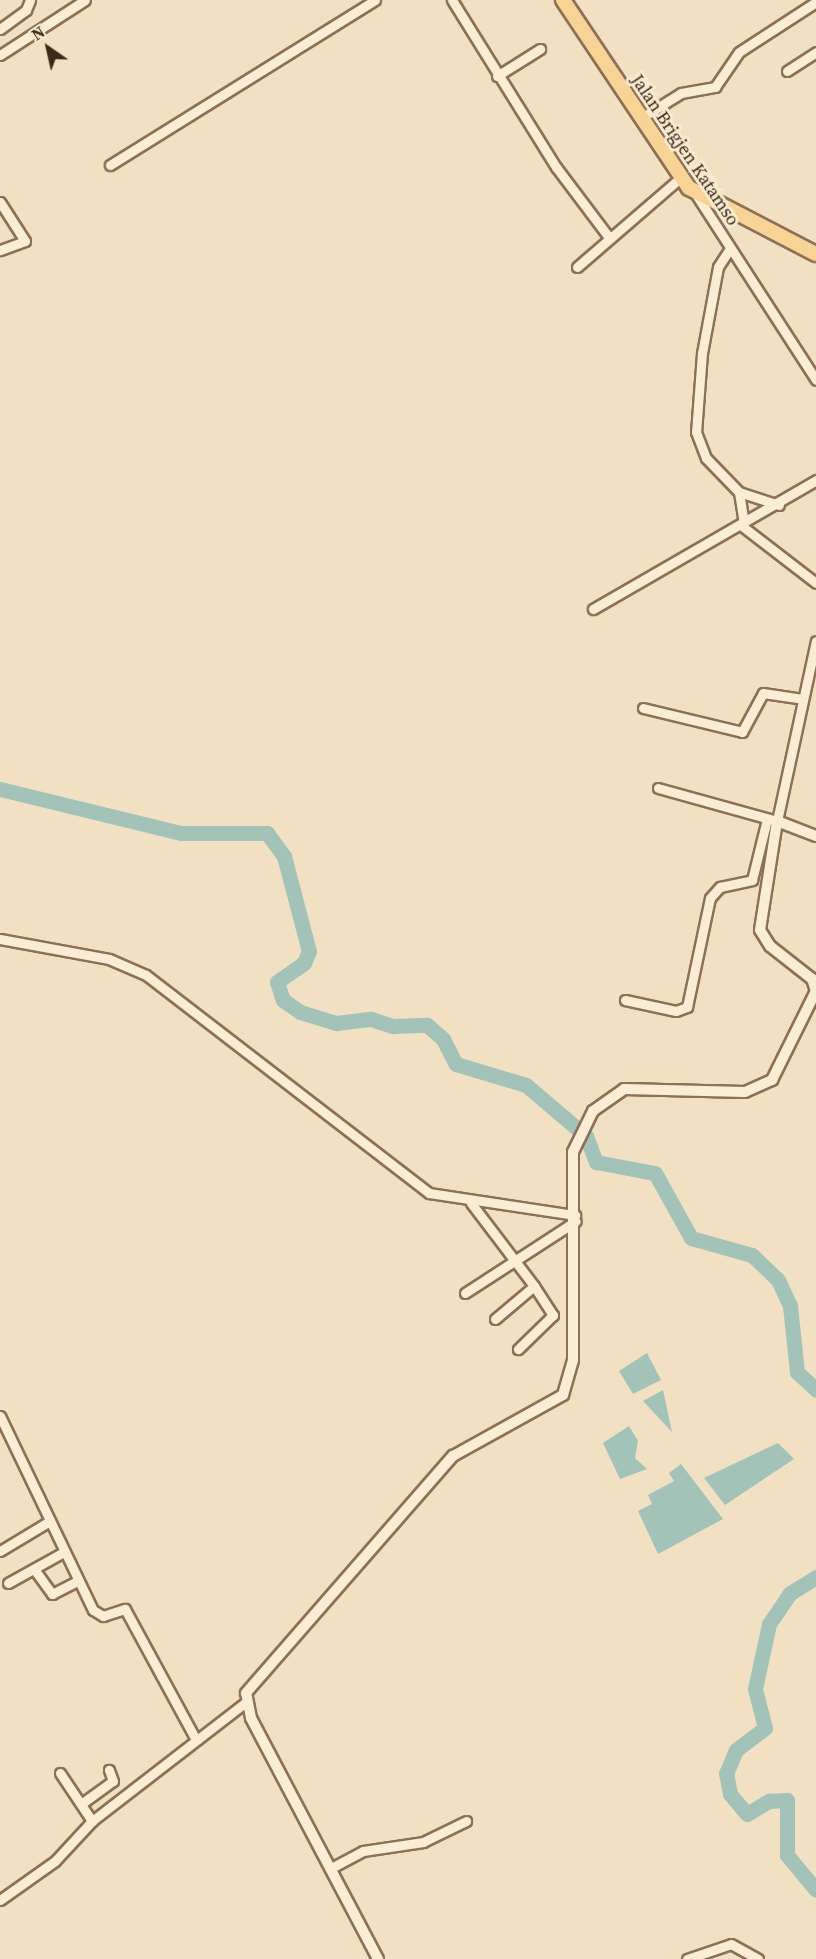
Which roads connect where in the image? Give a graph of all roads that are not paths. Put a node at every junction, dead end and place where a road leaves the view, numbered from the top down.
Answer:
1 (30, 0) edge
2 (85, 0) edge
3 (375, 0) edge
4 (452, 0) edge
5 (562, 0) edge
6 (814, 2) edge
7 (0, 27) edge
8 (540, 49) dead end
9 (816, 52) edge
10 (0, 55) edge
11 (787, 71) dead end
12 (497, 76) junction
13 (641, 118) junction
14 (110, 165) dead end
15 (685, 183) junction
16 (0, 202) edge
17 (608, 236) junction
18 (0, 250) edge
19 (729, 250) junction
20 (816, 254) edge
21 (577, 267) dead end
22 (816, 380) edge
23 (816, 480) edge
24 (739, 492) junction
25 (779, 505) junction
26 (743, 524) junction
27 (816, 583) edge
28 (594, 609) dead end
29 (816, 641) edge
30 (813, 664) edge
31 (803, 699) junction
32 (643, 708) dead end
33 (658, 788) dead end
34 (772, 820) junction
35 (816, 836) edge
36 (0, 939) edge
37 (625, 1000) dead end
38 (471, 1203) junction
39 (575, 1218) junction
40 (514, 1261) junction
41 (534, 1286) junction
42 (465, 1293) dead end
43 (495, 1319) dead end
44 (518, 1348) dead end
45 (0, 1416) edge
46 (48, 1522) junction
47 (0, 1551) edge
48 (62, 1553) junction
49 (34, 1569) junction
50 (78, 1581) junction
51 (8, 1583) dead end
52 (246, 1702) junction
53 (196, 1740) junction
54 (109, 1770) dead end
55 (60, 1773) dead end
56 (81, 1804) junction
57 (92, 1821) junction
58 (466, 1821) dead end
59 (333, 1867) junction
60 (0, 1900) edge
61 (378, 1959) edge
62 (687, 1959) edge
63 (758, 1959) edge

1 - 7 street
2 - 10 street
3 - 14 street
4 - 12 street
5 - 13 main road, Jalan Brigjen Katamso
6 - 13 street
8 - 12 street
9 - 11 street
12 - 17 street
13 - 15 main road, Jalan Brigjen Katamso
15 - 17 street
15 - 19 street, Jalan Brigjen Katamso
15 - 20 main road
16 - 18 street
17 - 21 street
19 - 22 street, Jalan Brigjen Katamso
19 - 24 street
23 - 25 street
24 - 25 street
24 - 26 street
25 - 26 street
26 - 27 street
26 - 28 street
29 - 30 street
30 - 31 street
31 - 32 street
31 - 34 street
33 - 34 street
34 - 35 street
34 - 37 street
34 - 39 street
36 - 38 street
38 - 39 street
38 - 40 street
39 - 40 street
39 - 52 street
40 - 41 street
40 - 42 street
41 - 43 street
41 - 44 street
45 - 46 street
46 - 47 street
46 - 48 street
48 - 49 street
48 - 50 street
49 - 50 street
49 - 51 street
50 - 53 street
52 - 53 street
52 - 59 street
53 - 57 street
54 - 56 street
55 - 56 street
56 - 57 street
57 - 60 street
58 - 59 street
59 - 61 street
62 - 63 street

